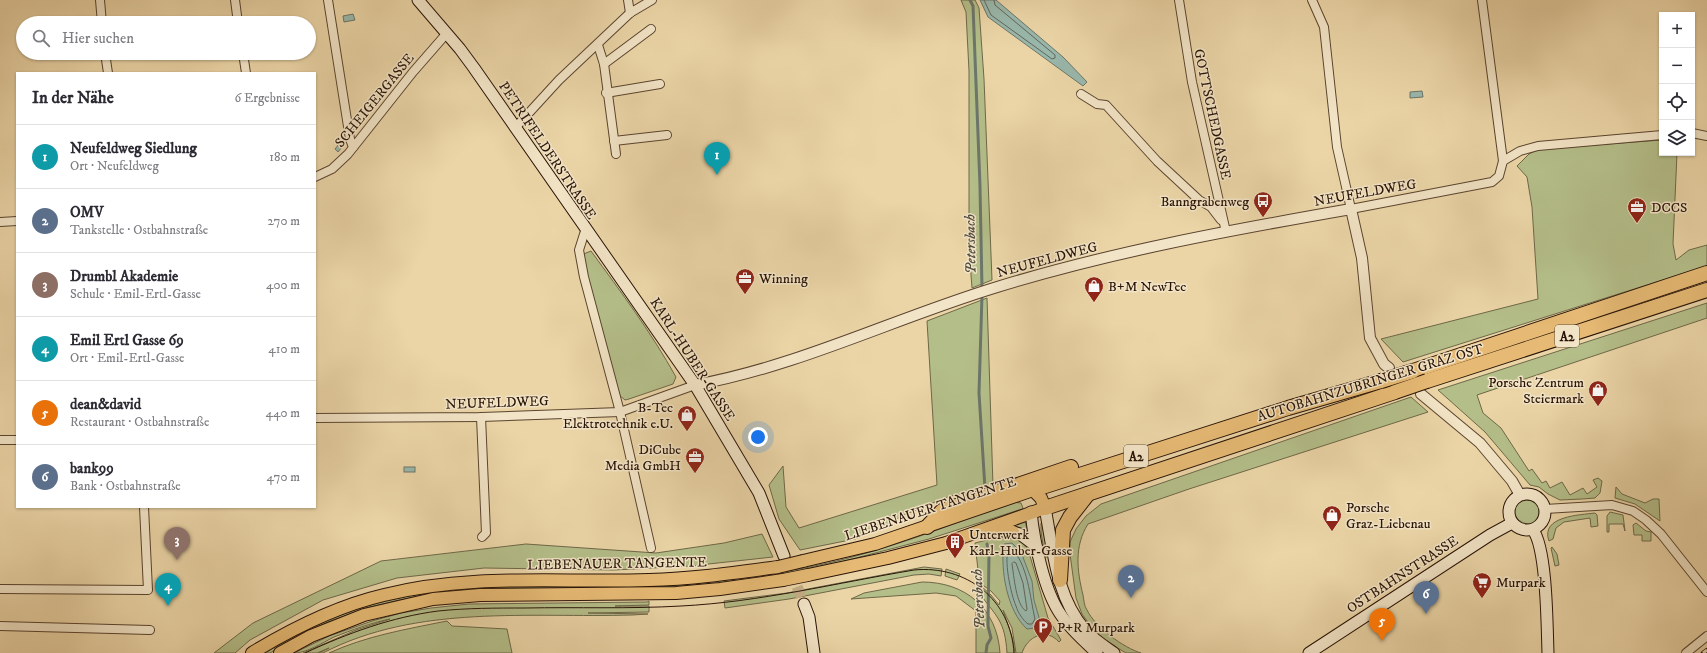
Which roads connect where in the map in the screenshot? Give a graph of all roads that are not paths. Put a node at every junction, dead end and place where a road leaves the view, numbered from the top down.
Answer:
1 (100, 0) edge
2 (235, 0) edge
3 (328, 0) edge
4 (418, 0) edge
5 (628, 0) edge
6 (652, 0) edge
7 (1179, 0) edge
8 (1312, 0) edge
9 (1482, 0) edge
10 (630, 13) junction
11 (101, 16) edge
12 (237, 16) edge
13 (651, 29) dead end
14 (447, 33) junction
15 (598, 45) junction
16 (107, 60) edge
17 (244, 60) edge
18 (604, 64) junction
19 (108, 72) edge
20 (246, 72) edge
21 (660, 84) dead end
22 (606, 93) junction
23 (1081, 94) dead end
24 (515, 128) junction
25 (1695, 134) edge
26 (667, 135) dead end
27 (1659, 135) edge
28 (1707, 136) edge
29 (614, 141) junction
30 (353, 147) junction
31 (616, 154) dead end
32 (1503, 161) junction
33 (316, 177) edge
34 (1350, 209) junction
35 (16, 221) edge
36 (0, 222) edge
37 (586, 228) junction
38 (1224, 228) junction
39 (1707, 273) edge
40 (1707, 290) edge
41 (1389, 368) dead end
42 (695, 385) junction
43 (1421, 394) dead end
44 (620, 412) junction
45 (481, 417) junction
46 (316, 418) edge
47 (1253, 419) junction
48 (0, 440) edge
49 (16, 440) edge
50 (1033, 490) junction
51 (1088, 494) junction
52 (1520, 495) junction
53 (144, 508) edge
54 (1045, 508) junction
55 (1545, 509) junction
56 (1031, 512) junction
57 (1512, 523) junction
58 (927, 527) junction
59 (1533, 530) junction
60 (1014, 532) joint
61 (482, 537) dead end
62 (964, 537) junction
63 (1036, 546) junction
64 (651, 548) dead end
65 (784, 556) tunnel mouth
66 (1060, 580) junction
67 (0, 589) edge
68 (1707, 592) edge
69 (804, 604) tunnel mouth
70 (0, 626) edge
71 (150, 630) dead end
72 (1707, 636) edge
73 (252, 653) edge
74 (280, 653) edge
75 (814, 653) edge
76 (1097, 653) edge
77 (1114, 653) edge
78 (1309, 653) edge
79 (1548, 653) edge
80 (1686, 653) edge

1 - 11 street
2 - 12 street
3 - 30 street
4 - 14 main road, PETRIFELDERSTRASSE
5 - 10 street
6 - 10 street
7 - 38 street, GOTTSCHEDGASSE
8 - 34 street
9 - 32 street
10 - 15 street
13 - 18 street
14 - 24 main road, PETRIFELDERSTRASSE
14 - 30 street, SCHEIGERGASSE
15 - 18 street
15 - 24 street
16 - 19 street
17 - 20 street
18 - 22 street
21 - 22 street
22 - 29 street
23 - 38 street
24 - 37 main road, PETRIFELDERSTRASSE
25 - 28 street
26 - 29 street
27 - 32 street
29 - 31 street
30 - 33 street, SCHEIGERGASSE
32 - 34 street, NEUFELDWEG
34 - 38 street, NEUFELDWEG
34 - 41 street
35 - 36 street
37 - 42 main road, KARL-HUBER-GASSE
37 - 44 street, PETRIFELDERSTRASSE
38 - 42 street, NEUFELDWEG
39 - 47 highway, AUTOBAHNZUBRINGER GRAZ OST / A2, bridge
40 - 51 highway, AUTOBAHNZUBRINGER GRAZ OST / A2, bridge
42 - 44 street, NEUFELDWEG
42 - 65 main road, KARL-HUBER-GASSE
43 - 52 street
44 - 45 street, NEUFELDWEG
44 - 64 street, PETRIFELDERSTRASSE
45 - 46 street, NEUFELDWEG
45 - 61 street
47 - 50 highway, AUTOBAHNZUBRINGER GRAZ OST / A2
47 - 58 highway
48 - 49 street
50 - 54 main road
50 - 56 main road
50 - 58 main road, LIEBENAUER TANGENTE
51 - 54 highway, AUTOBAHNZUBRINGER GRAZ OST / A2
51 - 66 highway
52 - 55 main road
52 - 57 main road
53 - 67 street
54 - 56 main road, LIEBENAUER TANGENTE
54 - 66 main road
55 - 59 main road
55 - 68 street
56 - 62 main road, LIEBENAUER TANGENTE
56 - 63 main road
57 - 59 main road
57 - 78 main road, OSTBAHNSTRASSE
58 - 73 main road, LIEBENAUER TANGENTE, bridge
59 - 79 main road
60 - 62 main road
60 - 63 main road
62 - 74 main road, LIEBENAUER TANGENTE, bridge
63 - 76 main road
66 - 77 main road
69 - 75 main road
70 - 71 street
72 - 80 street

